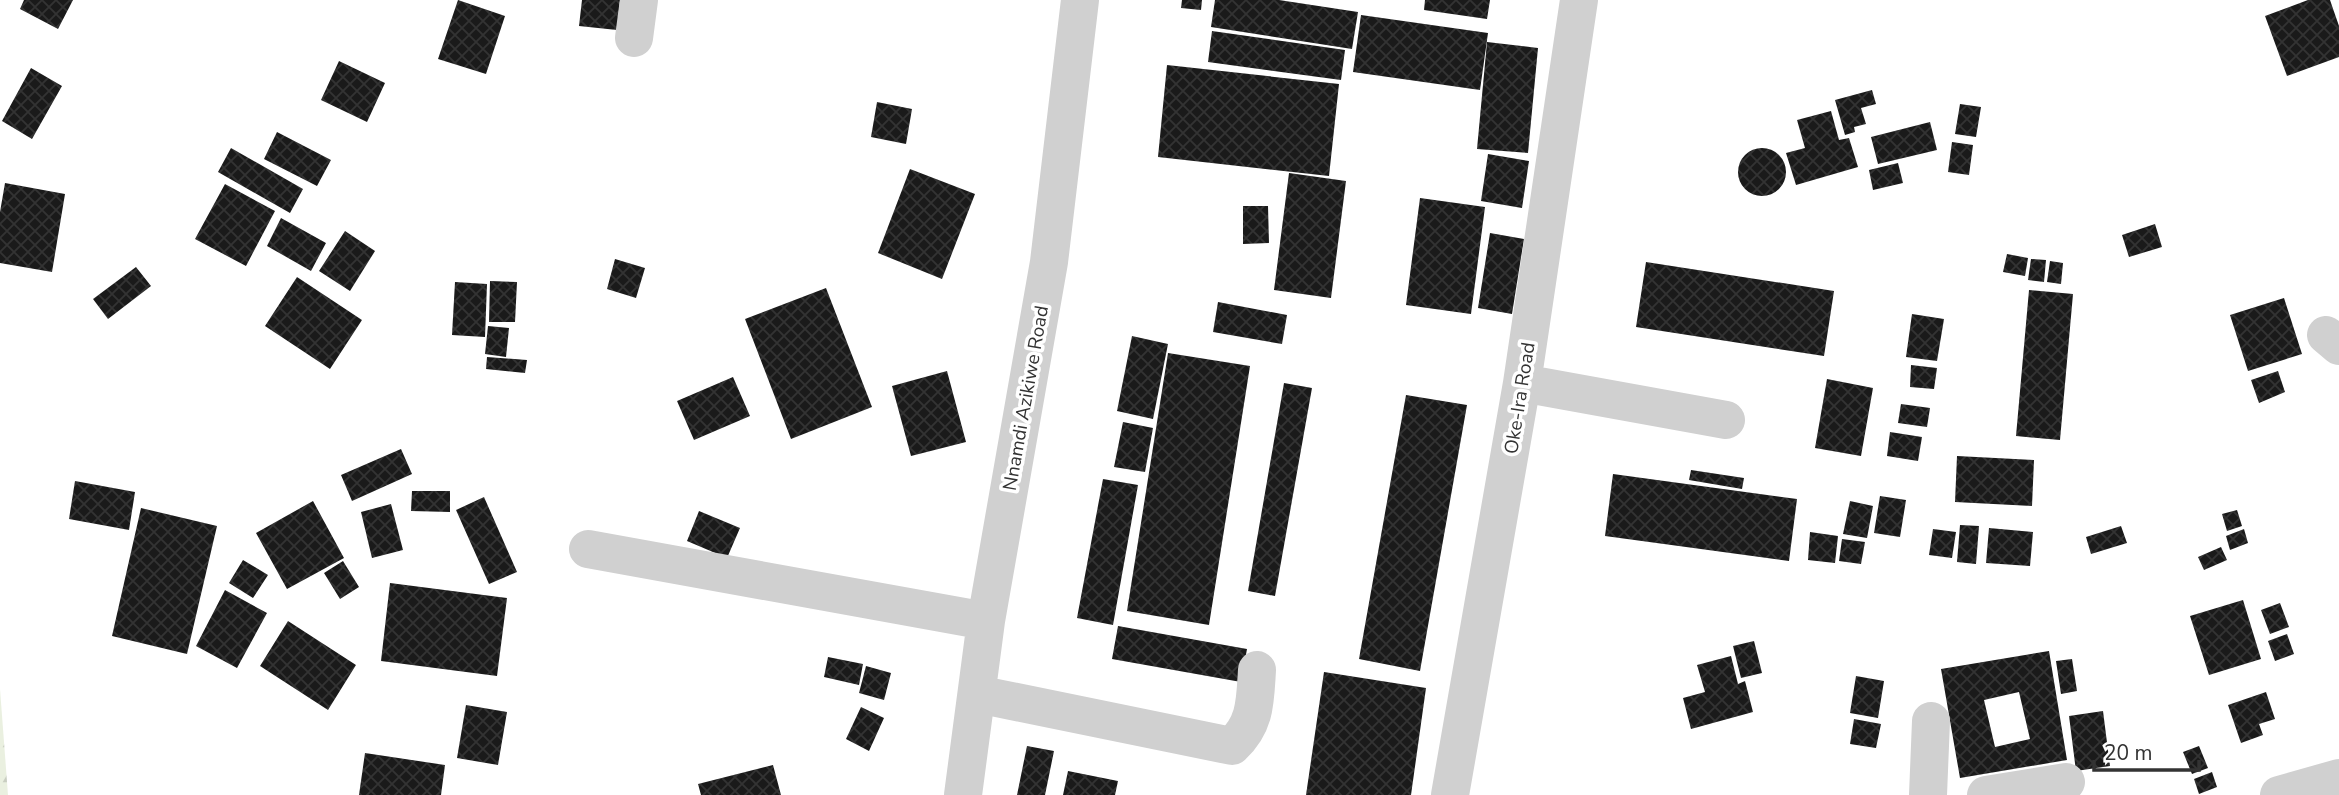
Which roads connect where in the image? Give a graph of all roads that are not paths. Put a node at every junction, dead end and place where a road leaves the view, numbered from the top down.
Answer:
1 (639, 0) edge
2 (1579, 0) edge
3 (1081, 1) edge
4 (634, 38) dead end
5 (1522, 383) junction
6 (1726, 419) dead end
7 (588, 549) dead end
8 (986, 621) junction
9 (1257, 670) dead end
10 (977, 694) junction
11 (1931, 721) dead end
12 (2339, 778) edge
13 (2066, 782) dead end
14 (963, 795) edge
15 (1450, 795) edge
16 (1928, 795) edge
17 (1986, 795) edge
18 (2279, 795) edge

1 - 4 street
2 - 5 street, Oke-Ira Road
3 - 8 street, Nnamdi Azikiwe Road
5 - 6 street
5 - 15 street, Oke-Ira Road
7 - 8 street
8 - 10 street, Nnamdi Azikiwe Road
9 - 10 street
10 - 14 street, Nnamdi Azikiwe Road
11 - 16 street
12 - 18 street
13 - 17 street

